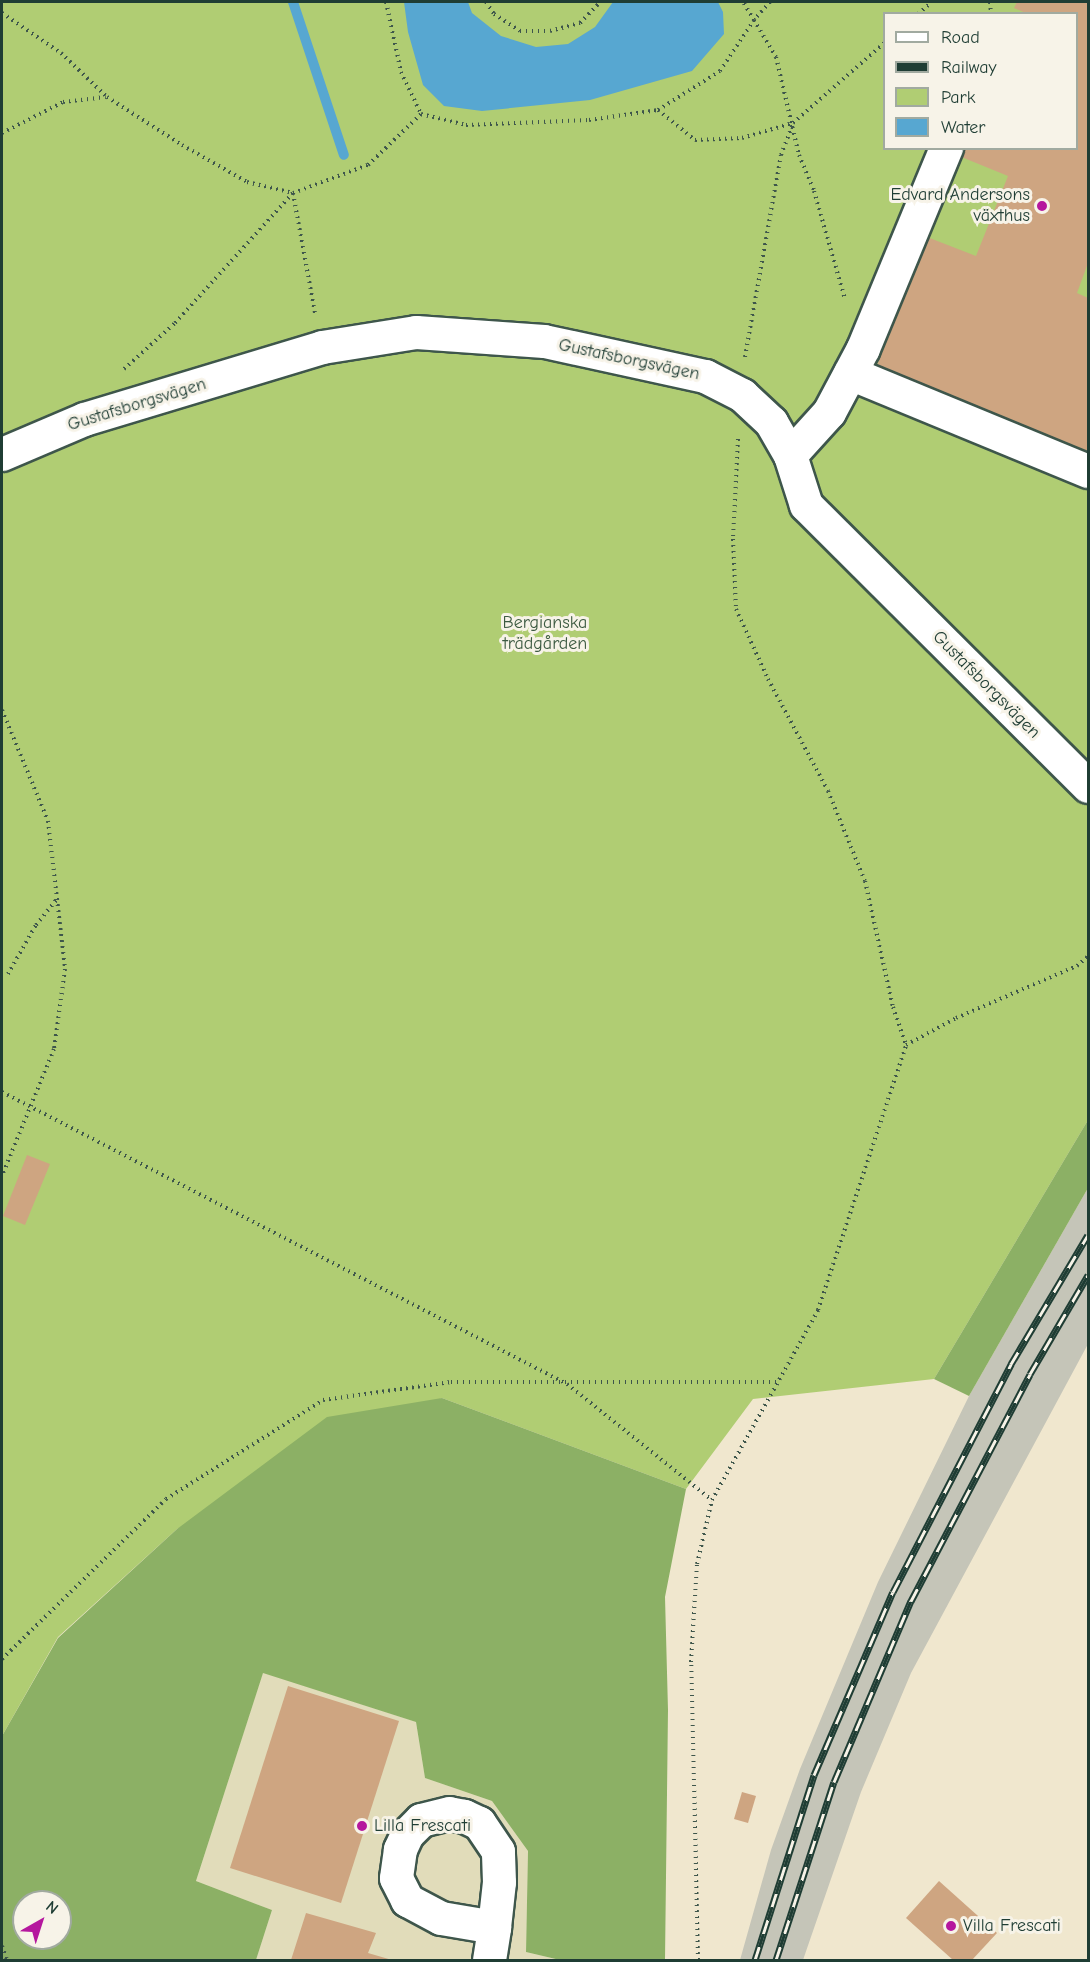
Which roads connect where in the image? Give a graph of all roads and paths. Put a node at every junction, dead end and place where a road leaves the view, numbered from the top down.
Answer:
1 (386, 2) edge
2 (486, 2) edge
3 (600, 2) edge
4 (743, 2) edge
5 (770, 2) edge
6 (932, 2) edge
7 (920, 12) edge
8 (2, 13) edge
9 (754, 20) junction
10 (883, 45) edge
11 (106, 97) junction
12 (658, 110) junction
13 (421, 114) junction
14 (792, 123) junction
15 (2, 133) edge
16 (945, 150) edge
17 (293, 193) junction
18 (322, 347) junction
19 (857, 361) junction
20 (115, 377) dead end
21 (742, 395) junction
22 (2, 454) edge
23 (789, 455) junction
24 (1089, 471) edge
25 (2, 710) edge
26 (1089, 786) edge
27 (57, 900) junction
28 (1089, 956) edge
29 (2, 974) edge
30 (906, 1045) junction
31 (2, 1092) edge
32 (30, 1107) junction
33 (2, 1176) edge
34 (778, 1382) junction
35 (567, 1384) junction
36 (712, 1500) junction
37 (2, 1659) edge
38 (494, 1927) dead end
39 (2, 1946) edge
40 (7, 1960) edge
41 (489, 1960) edge
42 (698, 1960) edge

1 - 13 path
2 - 3 path
4 - 9 path
5 - 9 path
6 - 7 path
8 - 11 path
9 - 12 path
9 - 14 path
10 - 14 path
11 - 15 path
11 - 17 path
12 - 13 path
12 - 14 path
13 - 17 path
14 - 19 path
14 - 21 path
16 - 19 street
17 - 18 path
17 - 20 path
18 - 21 street, Gustafsborgsvägen
18 - 22 street, Gustafsborgsvägen
19 - 23 street
19 - 24 street
21 - 23 street, Gustafsborgsvägen
21 - 30 path
23 - 26 street, Gustafsborgsvägen
25 - 27 path
27 - 29 path
27 - 32 path
28 - 30 path
30 - 34 path
31 - 32 path
32 - 33 path
32 - 35 path
34 - 35 path
34 - 36 path
35 - 36 path
35 - 37 path
36 - 42 path
38 - 41 street
39 - 40 path

